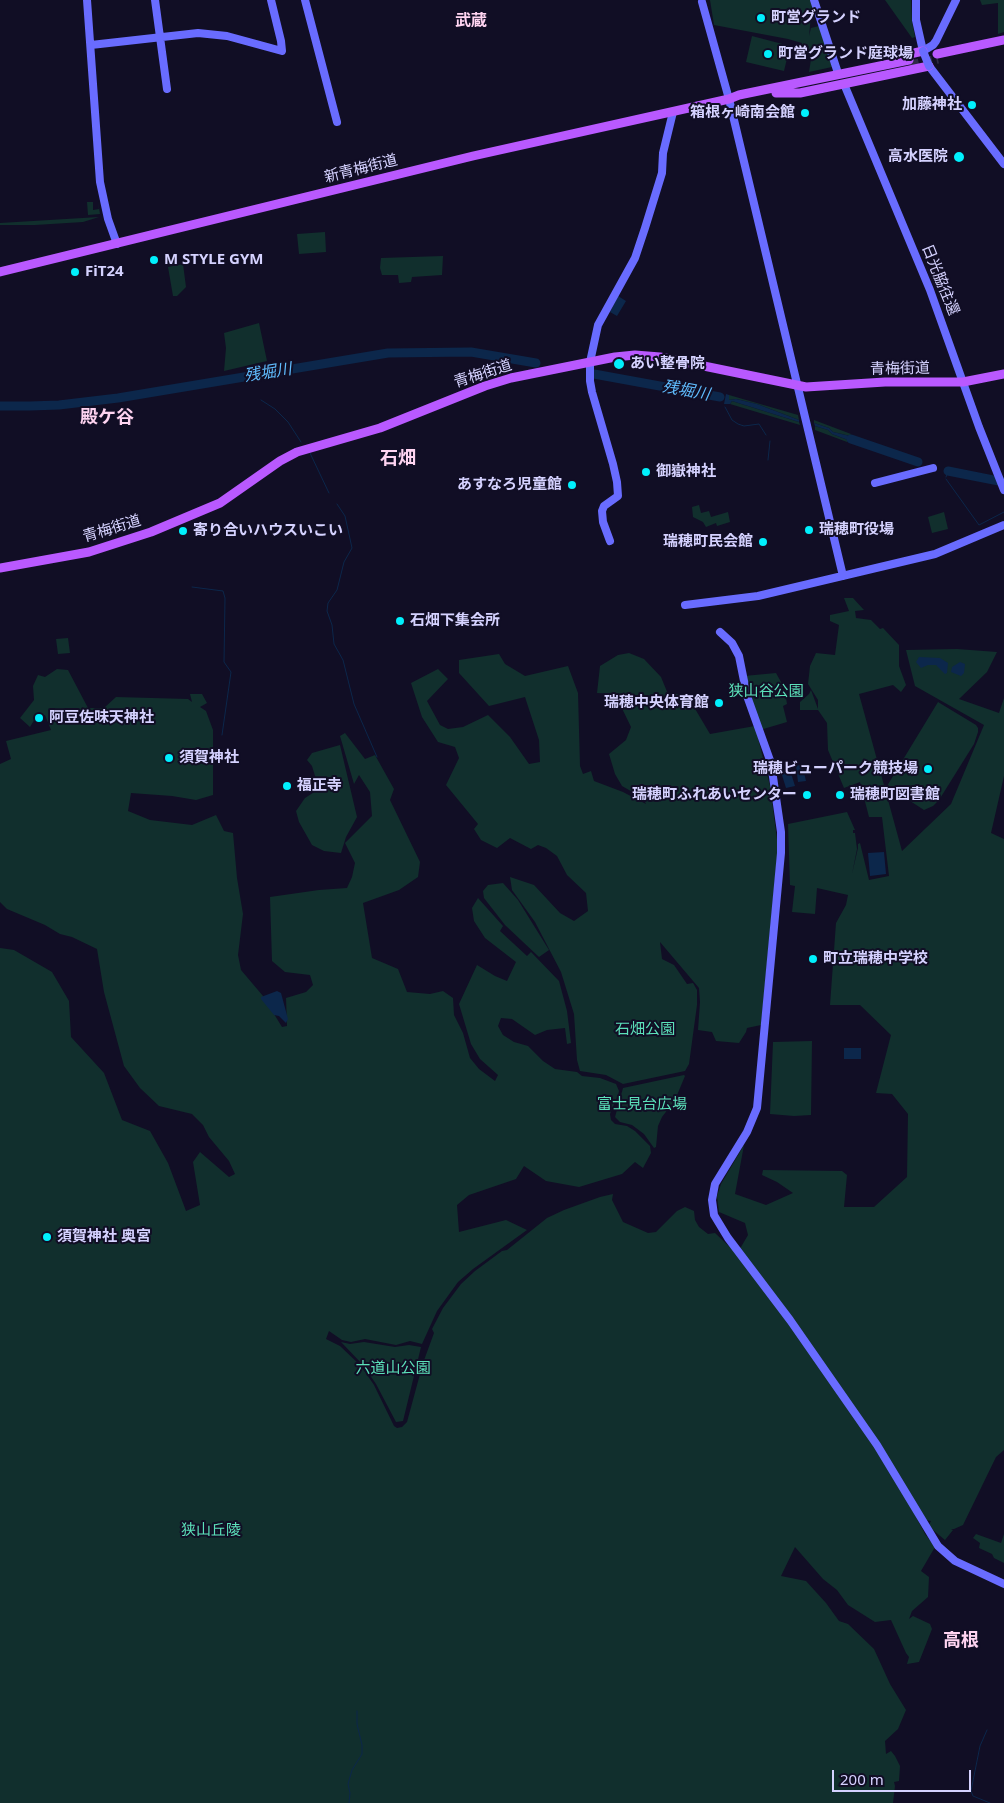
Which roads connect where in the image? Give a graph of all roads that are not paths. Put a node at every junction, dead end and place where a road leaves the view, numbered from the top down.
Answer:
1 (87, 0) edge
2 (155, 0) edge
3 (271, 0) edge
4 (305, 0) edge
5 (814, 0) edge
6 (916, 0) edge
7 (956, 0) edge
8 (702, 2) dead end
9 (161, 37) junction
10 (1004, 40) edge
11 (1004, 44) edge
12 (91, 45) junction
13 (923, 51) junction
14 (910, 62) tunnel mouth
15 (929, 66) junction
16 (837, 70) junction
17 (844, 84) junction
18 (167, 89) dead end
19 (774, 90) junction
20 (729, 99) junction
21 (673, 112) junction
22 (336, 122) dead end
23 (1004, 164) edge
24 (116, 244) junction
25 (0, 272) edge
26 (590, 362) junction
27 (1004, 374) edge
28 (963, 382) junction
29 (798, 386) junction
30 (933, 468) dead end
31 (875, 483) dead end
32 (1004, 489) edge
33 (1004, 525) edge
34 (610, 541) dead end
35 (0, 568) edge
36 (843, 576) junction
37 (685, 605) dead end
38 (720, 632) dead end
39 (1004, 1584) edge

1 - 12 street
2 - 9 street
3 - 9 street
4 - 22 street
5 - 16 street
6 - 13 street
7 - 13 street
8 - 20 street
9 - 12 street
9 - 18 street
10 - 11 main road
12 - 24 street
13 - 15 street, bridge
13 - 16 main road
14 - 19 main road, 新青梅街道
15 - 17 main road
15 - 23 street
16 - 19 main road
17 - 19 main road
17 - 28 street, 日光脇往還
19 - 20 main road, 新青梅街道
20 - 21 main road, 新青梅街道
20 - 29 street
21 - 24 main road, 新青梅街道
21 - 26 street
24 - 25 main road, 新青梅街道
26 - 29 main road, 青梅街道
26 - 34 street
26 - 35 main road, 青梅街道
27 - 28 main road, 青梅街道
28 - 29 main road, 青梅街道
28 - 32 street, 日光脇往還
29 - 36 street
30 - 31 street
33 - 36 street
36 - 37 street
38 - 39 street

